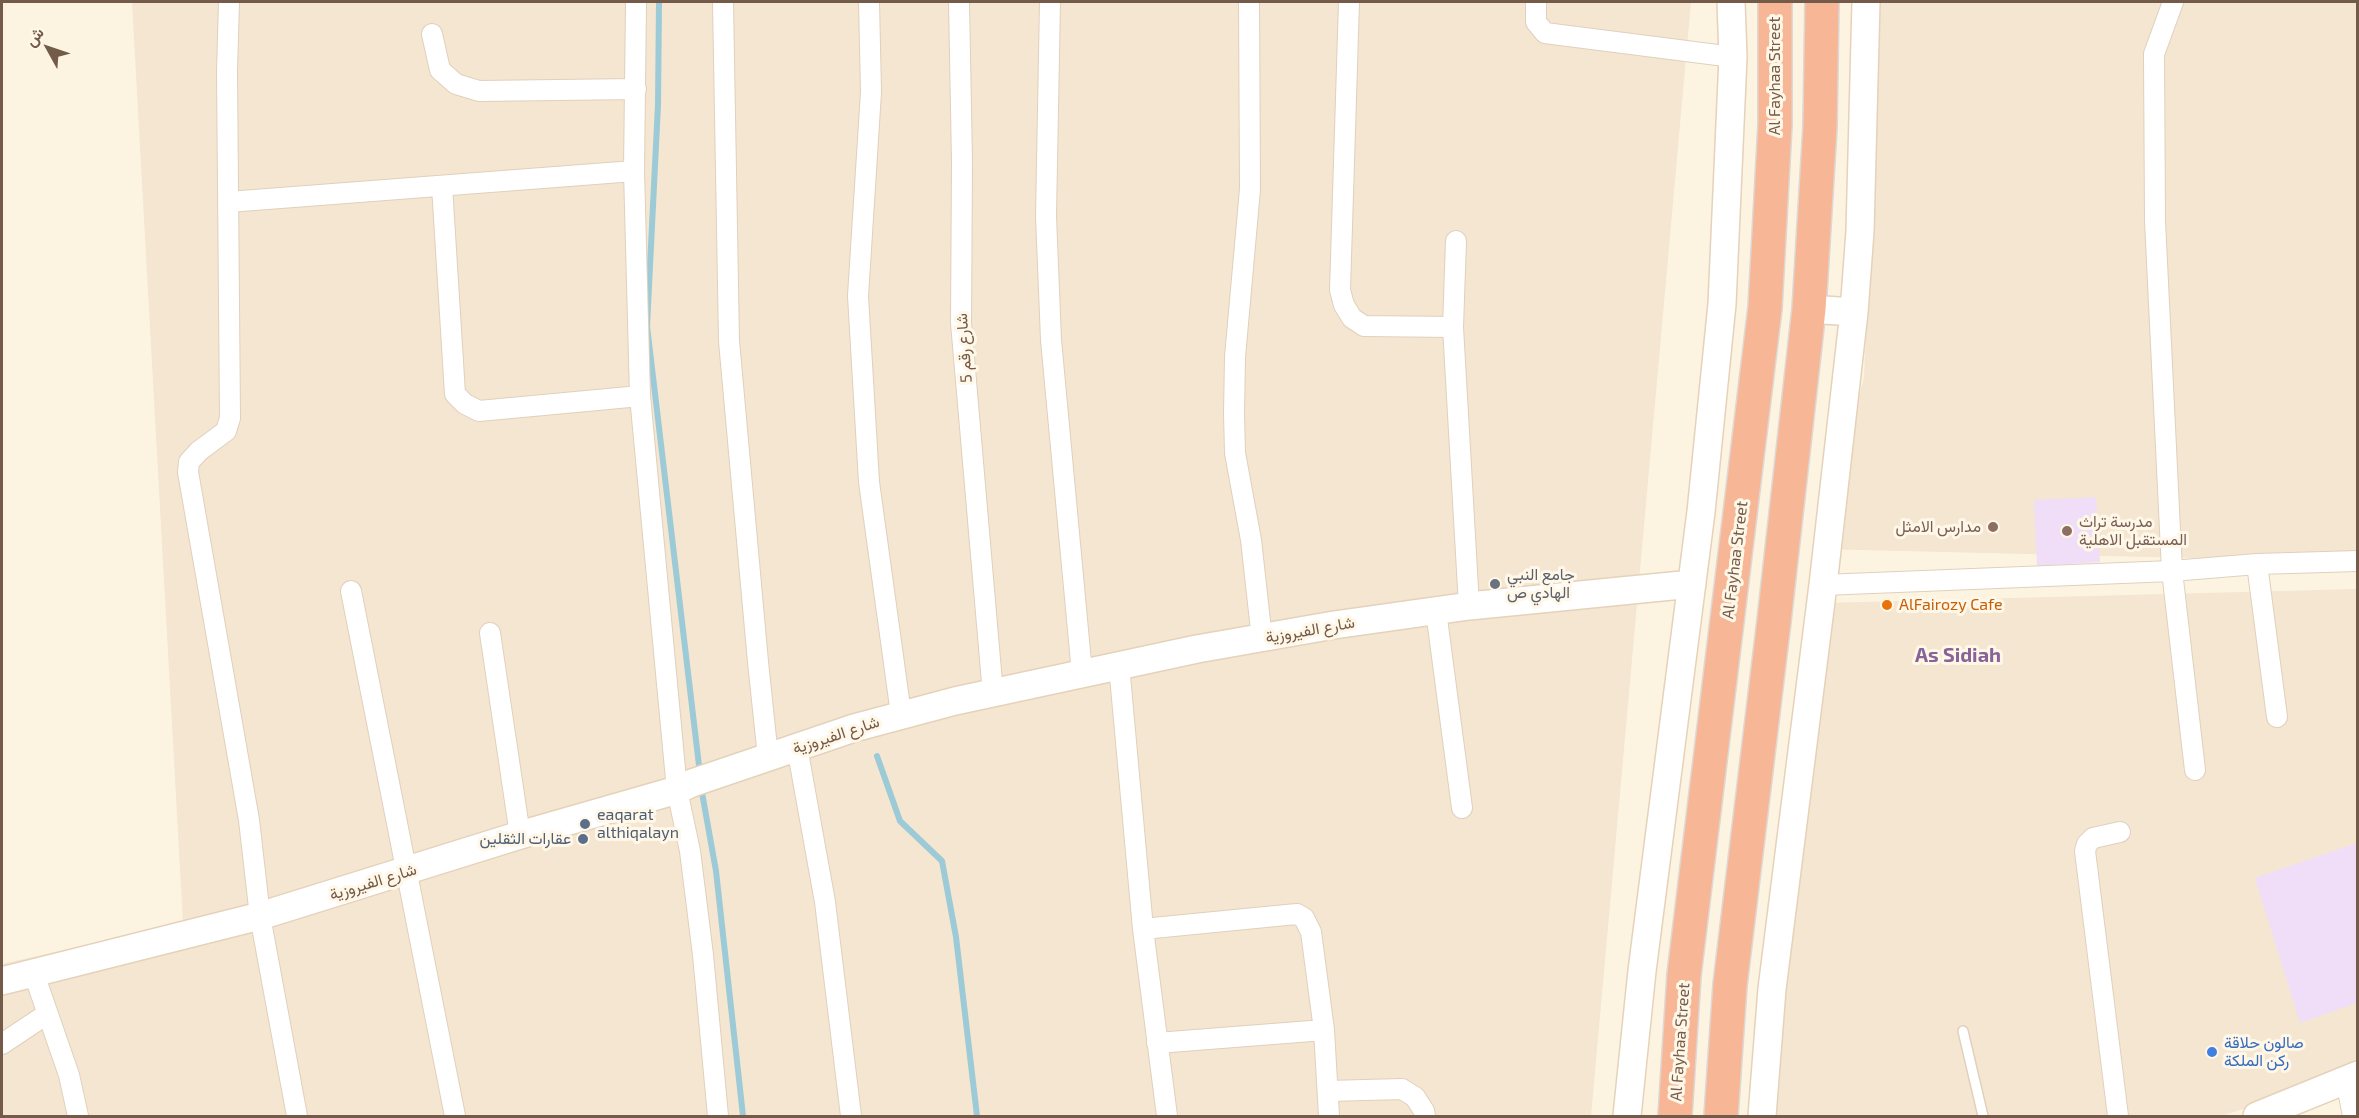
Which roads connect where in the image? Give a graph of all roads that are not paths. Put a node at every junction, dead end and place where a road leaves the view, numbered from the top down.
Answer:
1 (229, 2) edge
2 (636, 2) edge
3 (723, 2) edge
4 (869, 2) edge
5 (959, 2) edge
6 (1050, 2) edge
7 (1249, 2) edge
8 (1349, 2) edge
9 (1536, 2) edge
10 (1731, 2) edge
11 (1775, 2) edge
12 (1822, 2) edge
13 (1866, 2) edge
14 (2173, 2) edge
15 (432, 34) dead end
16 (1733, 57) junction
17 (636, 89) junction
18 (634, 171) junction
19 (442, 186) junction
20 (228, 202) junction
21 (1456, 241) dead end
22 (1722, 304) junction
23 (1765, 308) junction
24 (1809, 309) junction
25 (1854, 312) junction
26 (1453, 327) junction
27 (640, 396) junction
28 (2358, 561) edge
29 (2257, 564) junction
30 (2172, 571) junction
31 (1692, 584) junction
32 (1823, 585) junction
33 (351, 591) dead end
34 (1469, 606) junction
35 (1436, 611) junction
36 (1728, 615) junction
37 (1774, 621) junction
38 (490, 633) dead end
39 (1262, 639) junction
40 (1119, 665) junction
41 (1082, 673) junction
42 (993, 693) junction
43 (901, 714) junction
44 (2277, 717) dead end
45 (797, 747) junction
46 (768, 757) junction
47 (2195, 770) dead end
48 (692, 783) junction
49 (1462, 808) dead end
50 (2120, 832) dead end
51 (520, 835) junction
52 (406, 872) junction
53 (260, 916) junction
54 (1143, 929) junction
55 (1642, 971) junction
56 (34, 974) junction
57 (1684, 975) junction
58 (2, 981) edge
59 (1730, 985) junction
60 (1772, 989) junction
61 (47, 1014) junction
62 (1324, 1029) junction
63 (1963, 1031) dead end
64 (1157, 1042) junction
65 (2, 1044) edge
66 (2352, 1077) edge
67 (1328, 1091) junction
68 (78, 1116) edge
69 (297, 1116) edge
70 (455, 1116) edge
71 (718, 1116) edge
72 (851, 1116) edge
73 (1167, 1116) edge
74 (1329, 1116) edge
75 (1425, 1116) edge
76 (1627, 1116) edge
77 (1675, 1116) edge
78 (1720, 1116) edge
79 (1762, 1116) edge
80 (1983, 1116) edge
81 (2118, 1116) edge
82 (2257, 1116) edge
83 (2354, 1116) edge

1 - 20 street
2 - 17 street
3 - 46 street
4 - 43 street
5 - 42 street, شارع رقم 5
6 - 41 street
7 - 39 street
8 - 26 street
9 - 16 street
10 - 16 street
11 - 23 highway, Al Fayhaa Street
12 - 24 highway
13 - 25 street
14 - 30 street
15 - 17 street
16 - 22 street
17 - 18 street
18 - 19 street
18 - 27 street
19 - 20 street
19 - 27 street
20 - 53 street
21 - 26 street
22 - 23 street
22 - 31 street
23 - 36 highway, Al Fayhaa Street
24 - 25 street
24 - 37 highway
25 - 32 street
26 - 34 street
27 - 48 street
28 - 29 street
29 - 30 street
29 - 44 street
30 - 32 street
30 - 47 street
31 - 34 street, شارع الفيروزية
31 - 55 street
32 - 60 street
33 - 52 street
34 - 35 street, شارع الفيروزية
35 - 39 street, شارع الفيروزية
35 - 49 street
36 - 37 highway
36 - 57 highway, Al Fayhaa Street
37 - 59 highway
38 - 51 street
39 - 40 street, شارع الفيروزية
40 - 41 street, شارع الفيروزية
40 - 54 street
41 - 42 street, شارع الفيروزية
42 - 43 street, شارع الفيروزية
43 - 45 street, شارع الفيروزية
45 - 46 street, شارع الفيروزية
45 - 72 street
46 - 48 street, شارع الفيروزية
48 - 51 street, شارع الفيروزية
48 - 71 street
50 - 81 street
51 - 52 street, شارع الفيروزية
52 - 53 street, شارع الفيروزية
52 - 70 street
53 - 56 street, شارع الفيروزية
53 - 69 street
54 - 62 street
54 - 64 street
55 - 57 street
55 - 76 street
56 - 58 street, شارع الفيروزية
56 - 61 street
57 - 77 highway, Al Fayhaa Street
59 - 60 street
59 - 78 highway
60 - 79 street
61 - 65 street
61 - 68 street
62 - 64 street
62 - 67 street
63 - 80 lane
64 - 73 street
66 - 82 street
66 - 83 street
67 - 74 street
67 - 75 street

